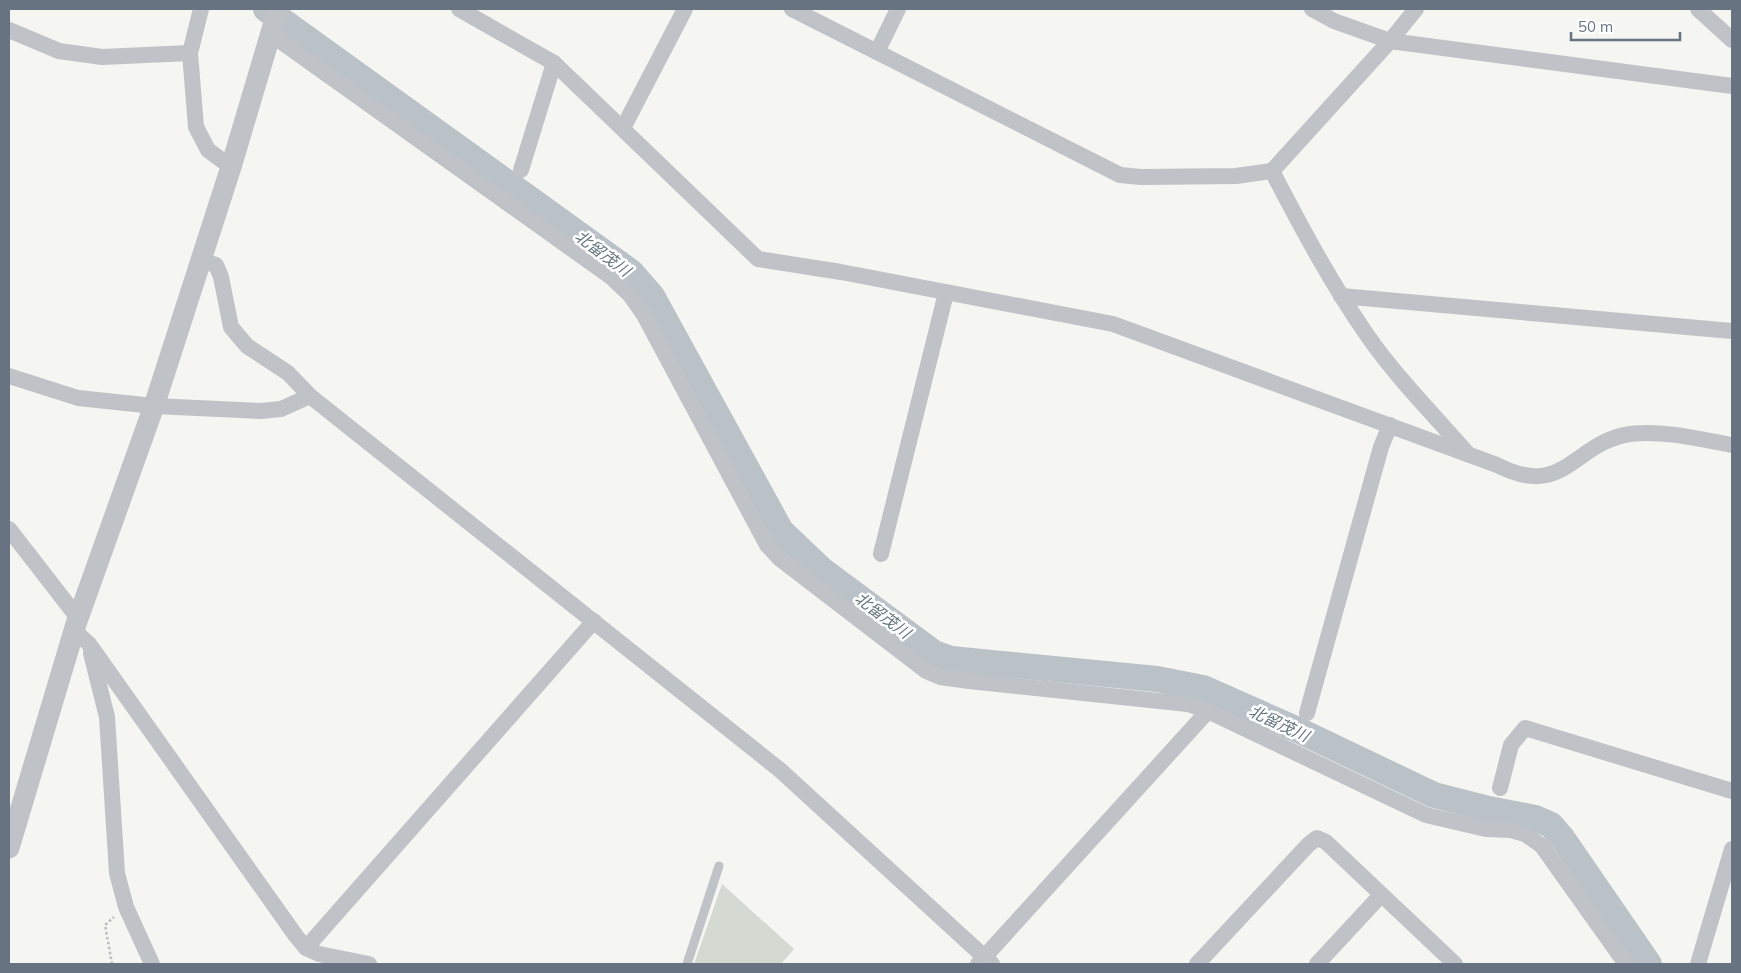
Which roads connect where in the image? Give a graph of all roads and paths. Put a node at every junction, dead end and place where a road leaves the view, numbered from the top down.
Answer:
1 (201, 9) edge
2 (459, 9) edge
3 (685, 9) edge
4 (792, 9) edge
5 (898, 9) edge
6 (1312, 9) edge
7 (1416, 9) edge
8 (1698, 9) edge
9 (273, 22) edge
10 (9, 30) edge
11 (1732, 40) edge
12 (1390, 41) junction
13 (877, 52) junction
14 (190, 53) junction
15 (554, 63) junction
16 (1732, 86) edge
17 (623, 128) junction
18 (231, 167) junction
19 (521, 170) dead end
20 (1272, 171) junction
21 (202, 261) junction
22 (946, 293) junction
23 (1341, 296) junction
24 (1732, 331) edge
25 (9, 376) edge
26 (310, 396) junction
27 (154, 406) junction
28 (1390, 425) junction
29 (1732, 445) edge
30 (1469, 456) junction
31 (10, 533) edge
32 (881, 554) dead end
33 (594, 622) junction
34 (80, 631) junction
35 (1208, 711) junction
36 (1307, 713) dead end
37 (1500, 788) dead end
38 (1732, 791) edge
39 (9, 848) edge
40 (1732, 849) edge
41 (719, 866) dead end
42 (1381, 895) junction
43 (126, 907) junction
44 (306, 948) junction
45 (985, 962) edge
46 (112, 964) edge
47 (152, 964) edge
48 (369, 964) edge
49 (687, 964) edge
50 (1197, 964) edge
51 (1316, 964) edge
52 (1455, 964) edge
53 (1626, 964) edge
54 (1698, 964) edge

1 - 14 street
2 - 15 street
3 - 17 street
4 - 13 street
5 - 13 street
6 - 12 street
7 - 12 street
8 - 11 street
9 - 18 street
9 - 35 street
10 - 14 street
12 - 16 street
12 - 20 street
13 - 20 street
14 - 18 street
15 - 17 street
15 - 19 street
17 - 22 street
18 - 21 street
20 - 23 street
21 - 26 street
21 - 27 street
22 - 28 street
22 - 32 street
23 - 24 street
23 - 30 street
25 - 27 street
26 - 27 street
26 - 33 street
27 - 34 street
28 - 30 street
28 - 36 street
29 - 30 street
31 - 34 street
33 - 44 street
33 - 45 street
34 - 39 street
34 - 43 street
34 - 44 street
35 - 45 street
35 - 53 street
37 - 38 street
40 - 54 street
41 - 49 lane
42 - 50 street
42 - 51 street
42 - 52 street
43 - 46 path
43 - 47 street
44 - 48 street

